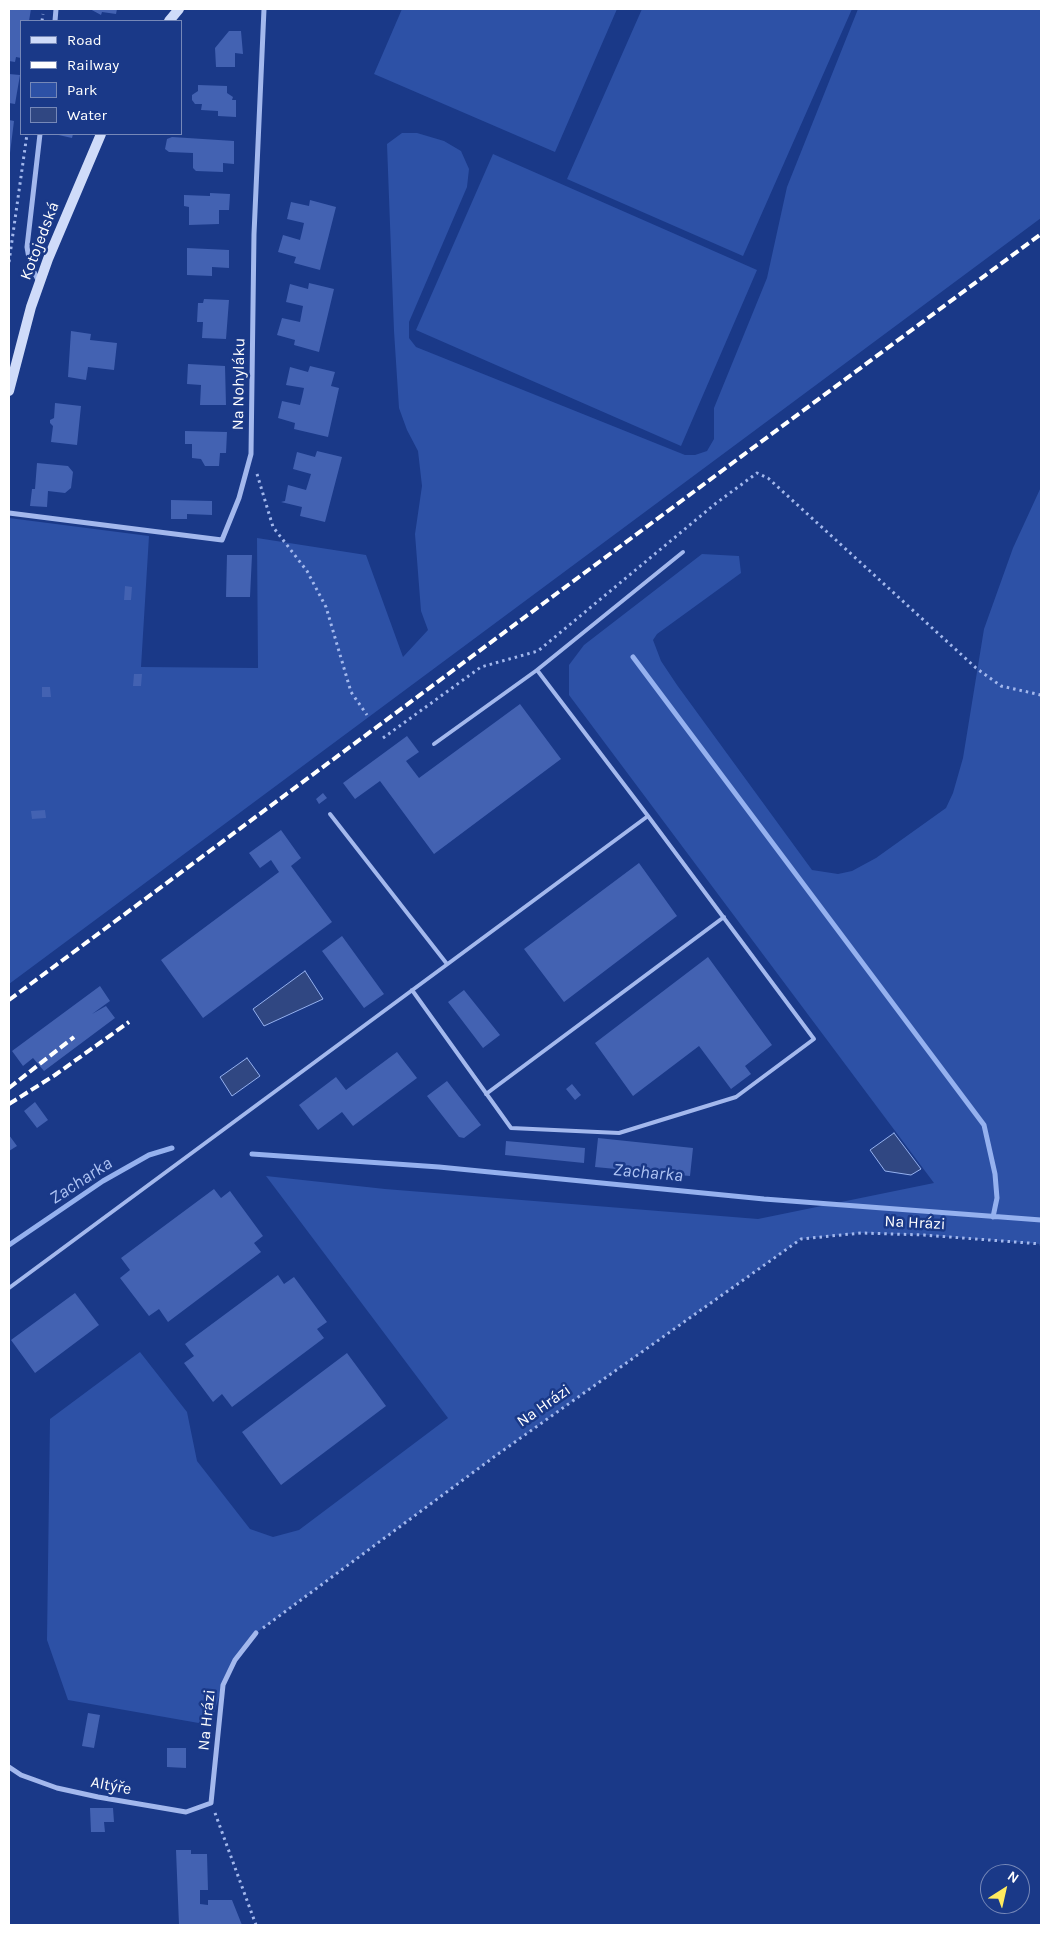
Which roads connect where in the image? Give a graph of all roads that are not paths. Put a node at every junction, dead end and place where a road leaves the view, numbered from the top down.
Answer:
1 (179, 9) edge
2 (264, 9) edge
3 (170, 20) edge
4 (40, 135) edge
5 (101, 135) edge
6 (39, 282) junction
7 (9, 392) edge
8 (9, 514) edge
9 (682, 552) dead end
10 (537, 670) junction
11 (434, 744) dead end
12 (330, 814) dead end
13 (648, 816) junction
14 (724, 916) junction
15 (447, 964) junction
16 (412, 990) junction
17 (486, 1094) junction
18 (9, 1288) edge
19 (256, 1633) road end
20 (9, 1767) edge
21 (211, 1803) joint

1 - 3 main road
2 - 8 street, Na Nohyláku
4 - 6 street
5 - 6 main road, Kotojedská
6 - 7 main road, Kotojedská
9 - 10 lane
10 - 11 lane
10 - 13 lane
12 - 15 lane
13 - 14 lane
13 - 15 lane
14 - 17 lane
14 - 17 lane
15 - 16 lane
16 - 17 lane
16 - 18 lane
19 - 21 street, Na Hrázi
20 - 21 street, Altýře

